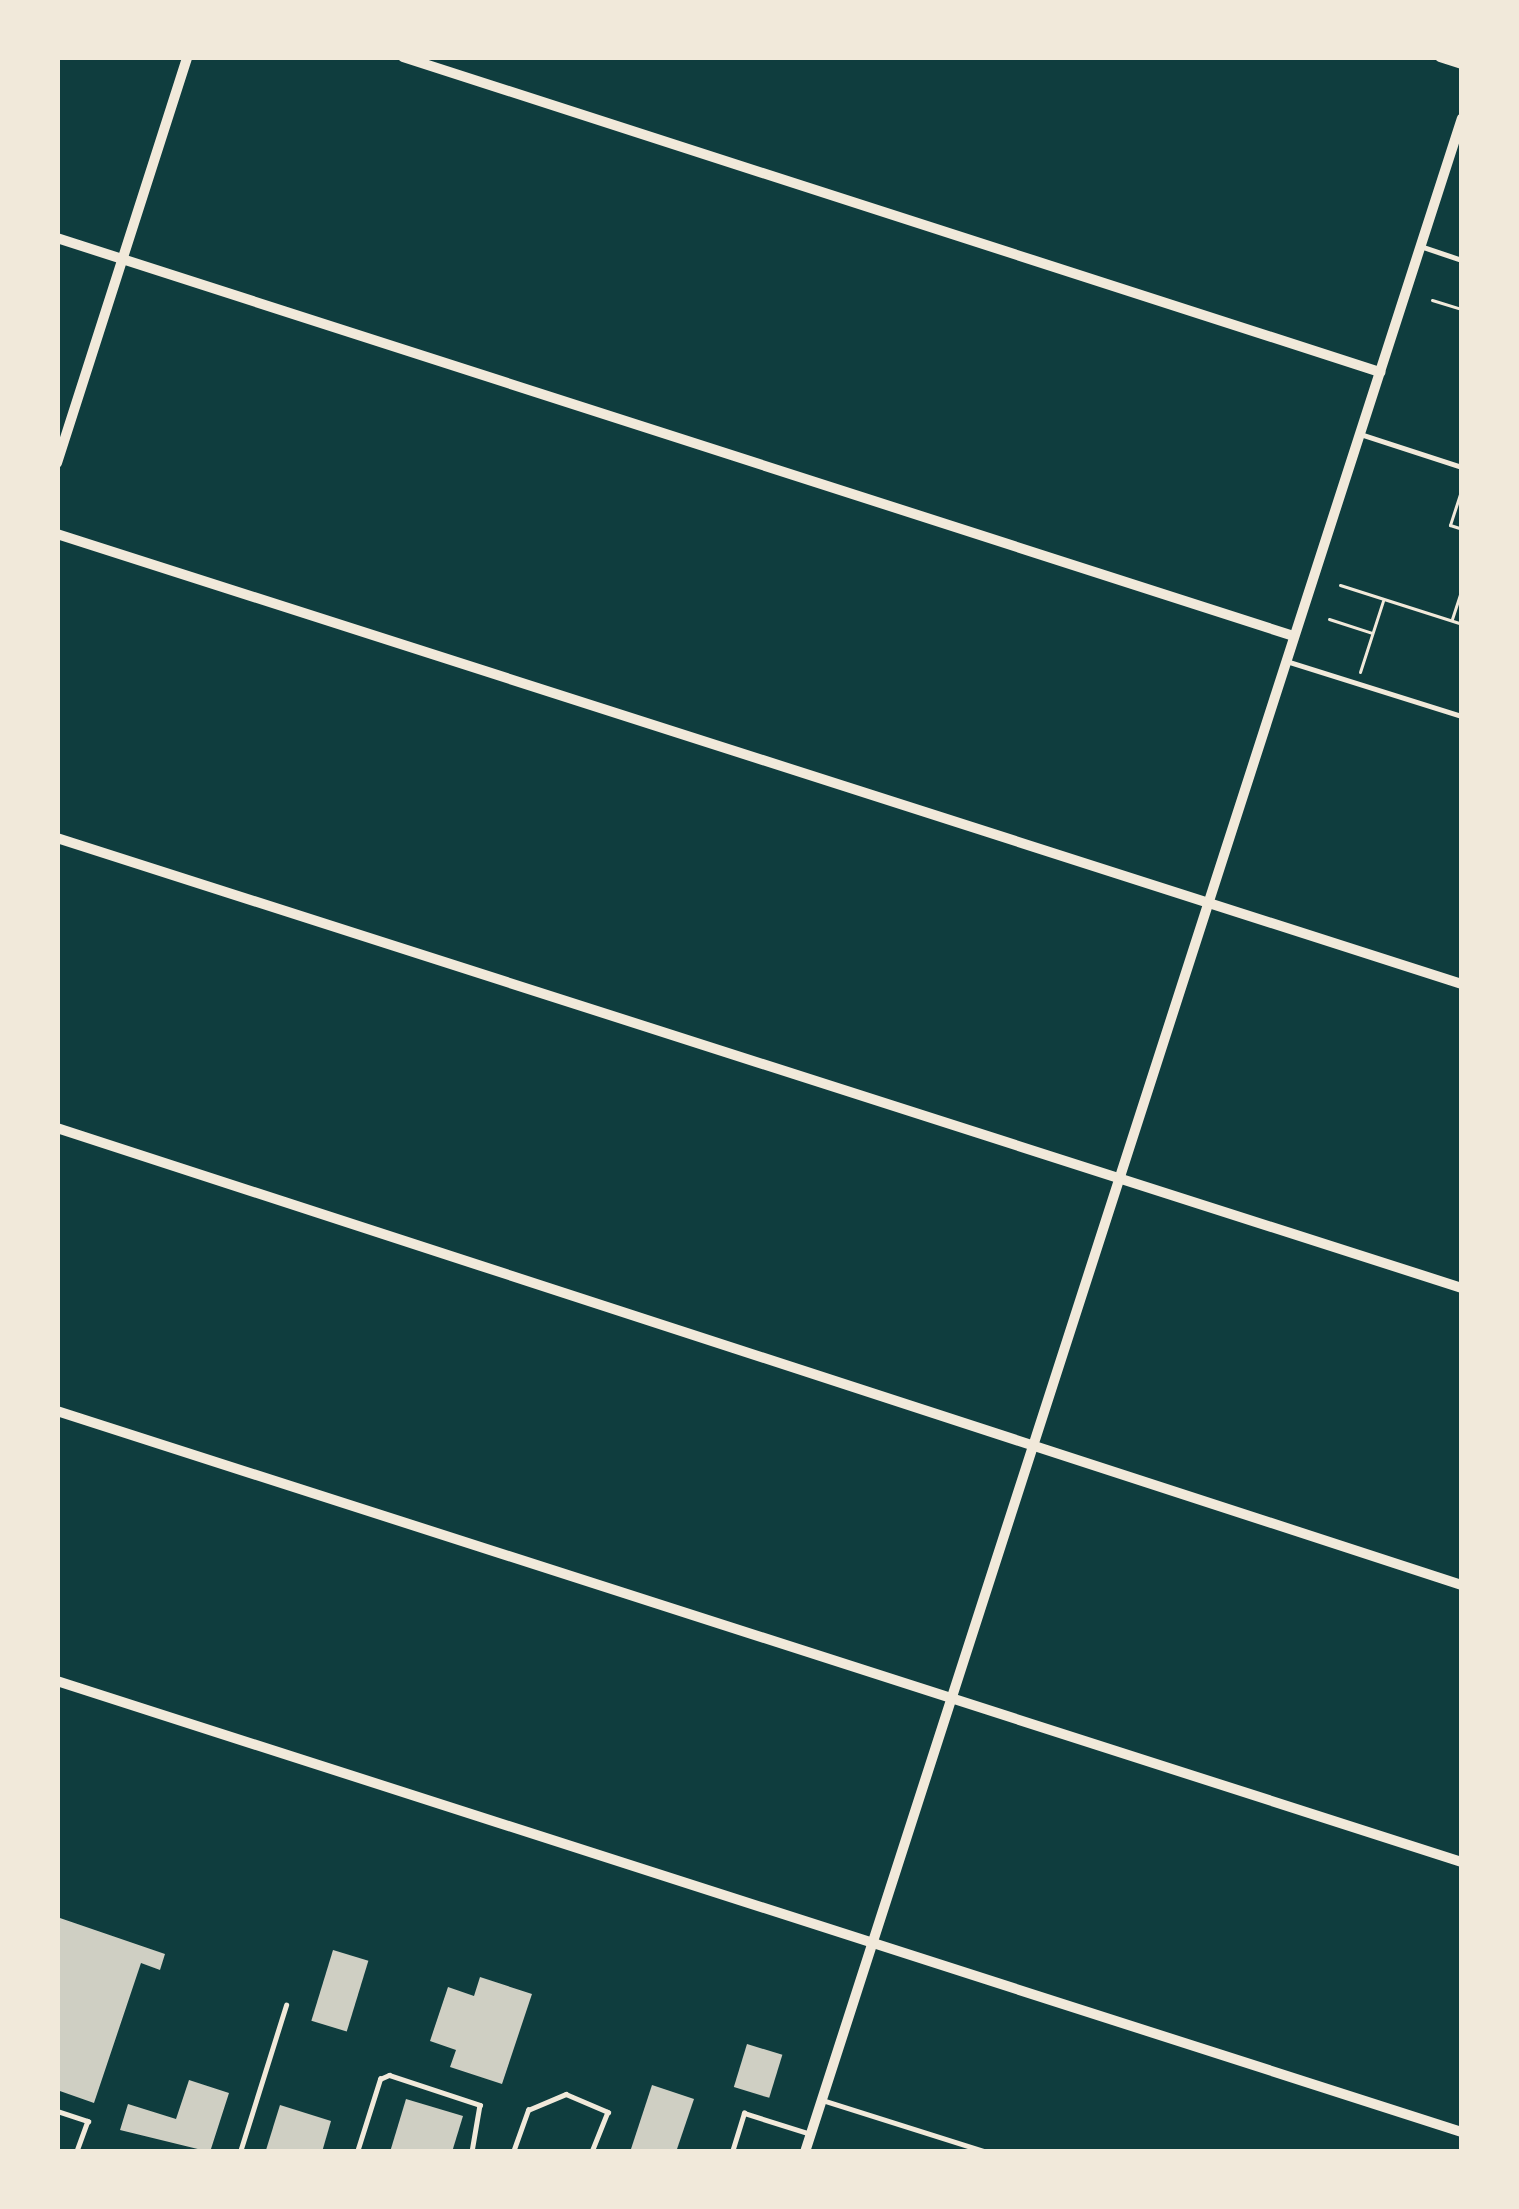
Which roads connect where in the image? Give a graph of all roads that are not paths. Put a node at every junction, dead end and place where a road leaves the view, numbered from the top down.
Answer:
1 (187, 57) edge
2 (403, 57) edge
3 (1440, 57) edge
4 (1462, 64) edge
5 (1462, 118) edge
6 (57, 238) edge
7 (1420, 246) junction
8 (123, 259) junction
9 (1462, 260) edge
10 (1380, 371) junction
11 (1360, 434) junction
12 (57, 463) edge
13 (1462, 467) edge
14 (57, 534) edge
15 (1294, 636) junction
16 (1286, 661) junction
17 (1462, 716) edge
18 (57, 838) edge
19 (1208, 902) junction
20 (1462, 984) edge
21 (57, 1128) edge
22 (1118, 1178) junction
23 (1462, 1288) edge
24 (57, 1412) edge
25 (1031, 1447) junction
26 (1462, 1585) edge
27 (57, 1681) edge
28 (951, 1699) junction
29 (1462, 1862) edge
30 (872, 1942) junction
31 (286, 2005) dead end
32 (822, 2100) junction
33 (57, 2111) edge
34 (1462, 2132) edge
35 (811, 2134) junction
36 (77, 2152) edge
37 (240, 2152) edge
38 (357, 2152) edge
39 (472, 2152) edge
40 (513, 2152) edge
41 (592, 2152) edge
42 (732, 2152) edge
43 (805, 2152) edge
44 (987, 2152) edge

1 - 8 street
2 - 10 street
3 - 4 street
5 - 7 street
6 - 8 street
7 - 9 lane
7 - 10 street
8 - 12 street
8 - 15 street
10 - 11 street
11 - 13 lane
11 - 15 street
14 - 19 street
15 - 16 street
16 - 17 lane
16 - 19 street
18 - 22 street
19 - 20 street
19 - 22 street
21 - 25 street
22 - 23 street
22 - 25 street
24 - 28 street
25 - 26 street
25 - 28 street
27 - 30 street
28 - 29 street
28 - 30 street
30 - 32 street
30 - 34 street
31 - 37 lane
32 - 35 street
32 - 44 lane
33 - 36 lane
35 - 42 lane
35 - 43 street
38 - 39 lane
40 - 41 lane

